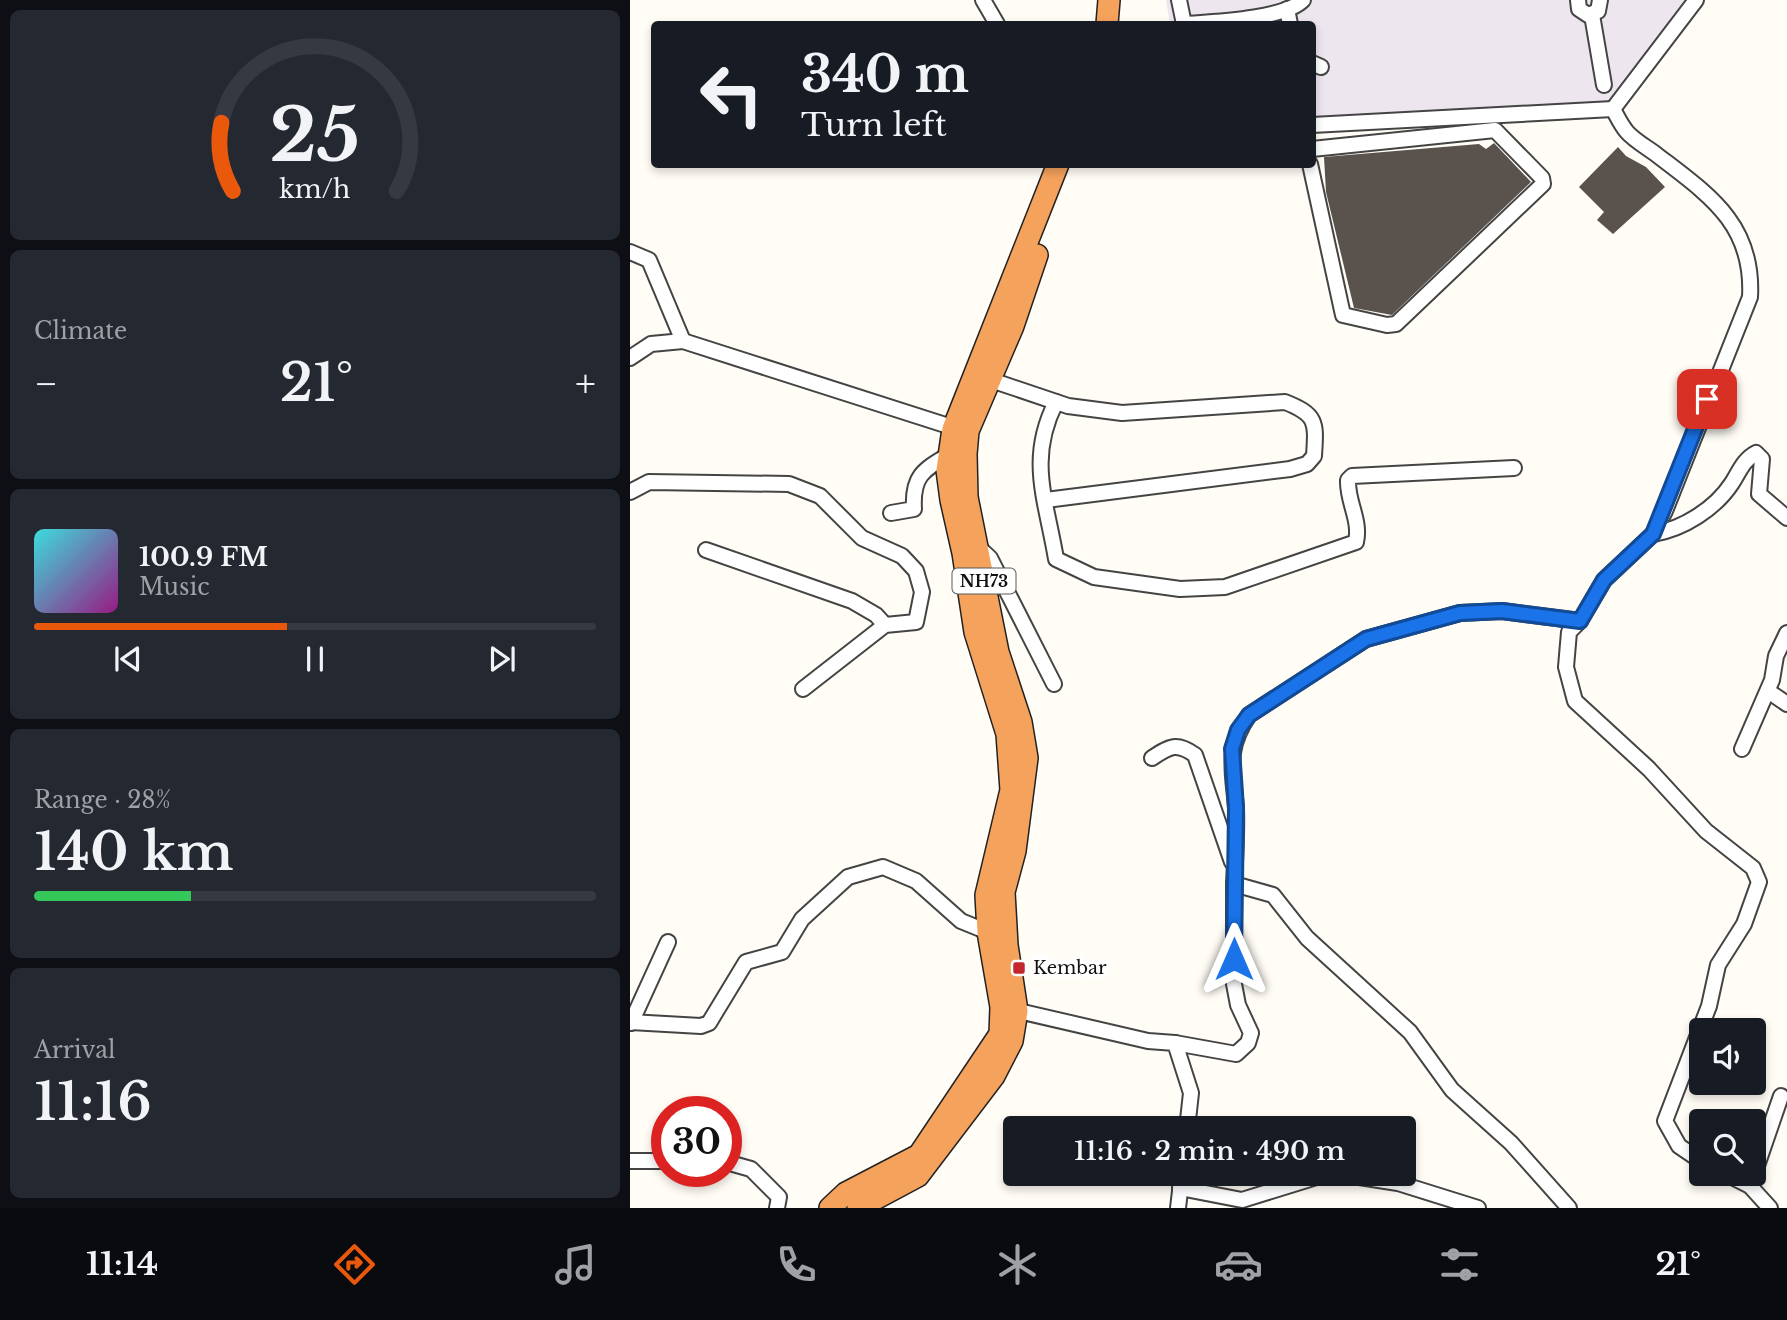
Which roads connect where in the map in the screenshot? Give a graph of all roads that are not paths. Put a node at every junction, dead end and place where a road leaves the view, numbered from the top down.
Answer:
1 (983, 0) edge
2 (1109, 0) edge
3 (1124, 0) edge
4 (1179, 0) edge
5 (1303, 0) edge
6 (1578, 0) edge
7 (1600, 0) edge
8 (1696, 0) edge
9 (1287, 9) junction
10 (1592, 15) junction
11 (995, 21) edge
12 (1107, 21) edge
13 (1122, 21) edge
14 (1184, 21) edge
15 (1205, 21) edge
16 (1289, 21) edge
17 (1604, 85) dead end
18 (1613, 109) junction
19 (1316, 125) edge
20 (1316, 149) edge
21 (1057, 168) edge
22 (1070, 168) edge
23 (1311, 168) edge
24 (630, 252) edge
25 (683, 341) junction
26 (630, 358) edge
27 (988, 379) junction
28 (1056, 402) junction
29 (960, 430) junction
30 (950, 454) junction
31 (1514, 468) dead end
32 (630, 492) edge
33 (1046, 500) junction
34 (891, 513) dead end
35 (1787, 517) edge
36 (1653, 534) junction
37 (977, 546) junction
38 (706, 550) dead end
39 (1580, 621) junction
40 (886, 625) junction
41 (1787, 633) edge
42 (1054, 684) dead end
43 (803, 689) dead end
44 (1768, 691) junction
45 (1787, 704) edge
46 (1742, 749) dead end
47 (1152, 758) dead end
48 (1235, 877) junction
49 (988, 932) junction
50 (667, 942) dead end
51 (1009, 1009) junction
52 (631, 1023) edge
53 (1175, 1043) junction
54 (1781, 1097) dead end
55 (1188, 1116) edge
56 (1766, 1140) edge
57 (1689, 1153) edge
58 (630, 1161) edge
59 (651, 1161) edge
60 (742, 1166) edge
61 (1180, 1186) edge
62 (1197, 1186) edge
63 (1287, 1186) edge
64 (1408, 1186) edge
65 (1750, 1186) edge
66 (865, 1206) edge
67 (777, 1208) edge
68 (830, 1208) edge
69 (1178, 1208) edge
70 (1478, 1208) edge
71 (1569, 1208) edge
72 (1770, 1208) edge

1 - 11 street
2 - 12 highway
3 - 13 highway
4 - 14 street
5 - 9 street
6 - 10 street
7 - 10 street
8 - 18 street
9 - 15 street
9 - 16 street
10 - 17 street
18 - 19 street
18 - 36 street
20 - 23 street
21 - 29 highway, NH73
22 - 27 highway, NH73
24 - 25 street
25 - 26 street
25 - 29 street
27 - 28 street
27 - 29 highway, NH73
28 - 33 street
28 - 33 street
29 - 30 highway, NH73
29 - 37 highway, NH73
30 - 34 street
30 - 49 highway, NH73
31 - 33 street
32 - 40 street
35 - 36 street
36 - 39 street
37 - 42 street
37 - 51 highway, NH73
38 - 40 street
39 - 48 street
39 - 57 street
40 - 43 street
41 - 44 street
44 - 45 street
44 - 46 street
47 - 48 street
48 - 53 street
48 - 71 street
49 - 51 highway, NH73
49 - 52 street
50 - 52 street
51 - 53 street
51 - 66 highway, NH73
51 - 68 highway, NH73
53 - 55 street
54 - 56 street
58 - 59 street
60 - 67 street
61 - 69 street
62 - 63 street
64 - 70 street
65 - 72 street

